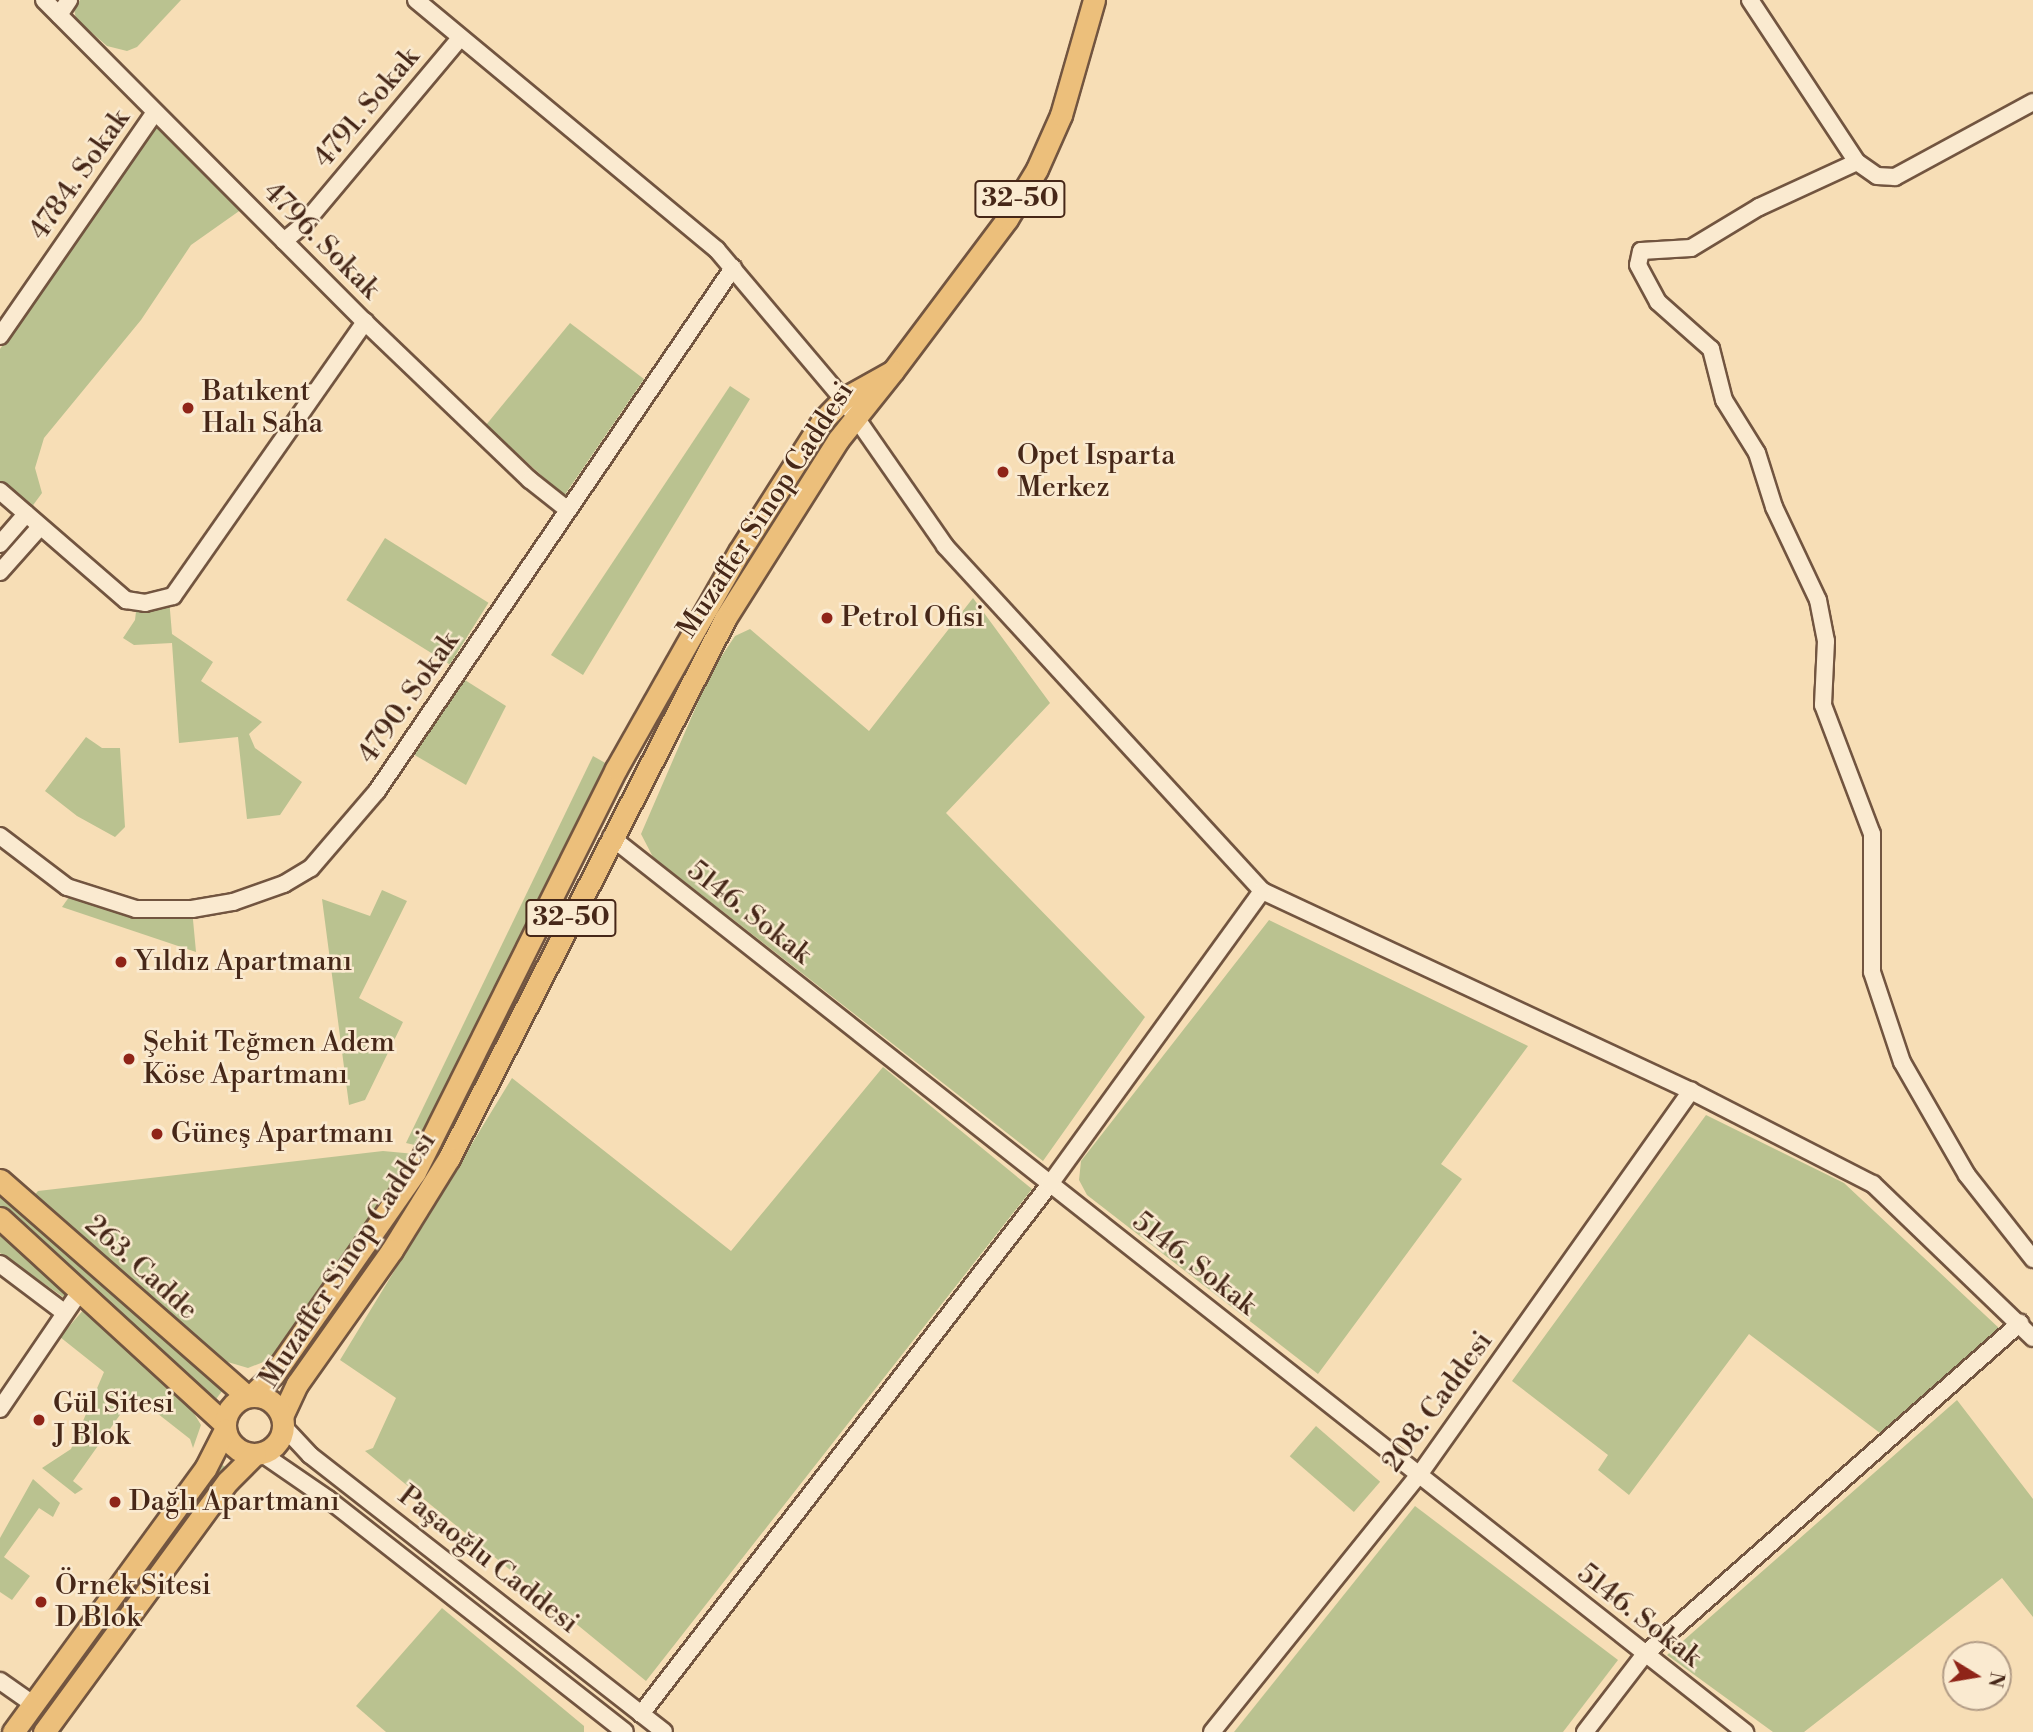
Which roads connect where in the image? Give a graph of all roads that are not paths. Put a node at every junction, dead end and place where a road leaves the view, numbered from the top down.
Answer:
1 (44, 0) edge
2 (69, 0) edge
3 (416, 0) edge
4 (1094, 0) edge
5 (1751, 0) edge
6 (59, 15) junction
7 (460, 38) junction
8 (2033, 102) edge
9 (155, 112) junction
10 (1857, 162) junction
11 (284, 241) junction
12 (733, 268) junction
13 (365, 322) junction
14 (0, 336) edge
15 (849, 408) junction
16 (0, 491) edge
17 (568, 510) junction
18 (26, 514) junction
19 (40, 527) junction
20 (0, 544) edge
21 (0, 572) edge
22 (0, 836) edge
23 (611, 837) junction
24 (1262, 891) junction
25 (1691, 1091) junction
26 (0, 1180) edge
27 (1050, 1184) junction
28 (0, 1218) edge
29 (2033, 1259) edge
30 (0, 1264) edge
31 (81, 1290) junction
32 (65, 1313) junction
33 (2020, 1323) junction
34 (2033, 1338) edge
35 (249, 1396) junction
36 (0, 1409) edge
37 (283, 1421) junction
38 (225, 1427) junction
39 (258, 1453) junction
40 (1419, 1475) junction
41 (1644, 1655) junction
42 (0, 1681) edge
43 (33, 1704) junction
44 (641, 1714) junction
45 (13, 1732) edge
46 (44, 1732) edge
47 (623, 1732) edge
48 (664, 1732) edge
49 (1212, 1732) edge
50 (1585, 1732) edge
51 (1745, 1732) edge

1 - 6 street, 4796. Sokak
2 - 6 street
3 - 7 street
4 - 15 main road, Muzaffer Sinop Caddesi / 32-50
5 - 10 street
6 - 9 street, 4796. Sokak
7 - 11 street, 4791. Sokak
7 - 12 street
8 - 10 street
9 - 11 street, 4796. Sokak
9 - 14 street, 4784. Sokak
10 - 29 street
11 - 13 street, 4796. Sokak
12 - 15 street
12 - 17 street, 4790. Sokak
13 - 17 street, 4796. Sokak
13 - 19 street
15 - 23 main road, Muzaffer Sinop Caddesi / 32-50
15 - 24 street
15 - 35 main road, Muzaffer Sinop Caddesi / 32-50
16 - 18 street
17 - 22 street, 4790. Sokak
18 - 19 street
18 - 20 street
19 - 21 street
23 - 27 street, 5146. Sokak
23 - 37 main road, Muzaffer Sinop Caddesi / 32-50
24 - 25 street
24 - 27 street
25 - 33 street
25 - 40 street, 208. Caddesi
26 - 35 main road, 263. Cadde
27 - 40 street, 5146. Sokak
27 - 44 street
28 - 31 main road, 263. Cadde
30 - 32 street
31 - 32 street
31 - 38 main road, 263. Cadde
32 - 36 street
33 - 34 street
33 - 41 street
35 - 37 main road
35 - 38 main road
37 - 39 main road
37 - 44 street, Paşaoğlu Caddesi
38 - 39 main road
38 - 43 main road
39 - 46 main road
39 - 47 street, Paşaoğlu Caddesi
40 - 41 street, 5146. Sokak
40 - 49 street, 208. Caddesi
41 - 50 street
41 - 51 street, 5146. Sokak
42 - 43 street
43 - 45 main road
44 - 48 street, Paşaoğlu Caddesi

